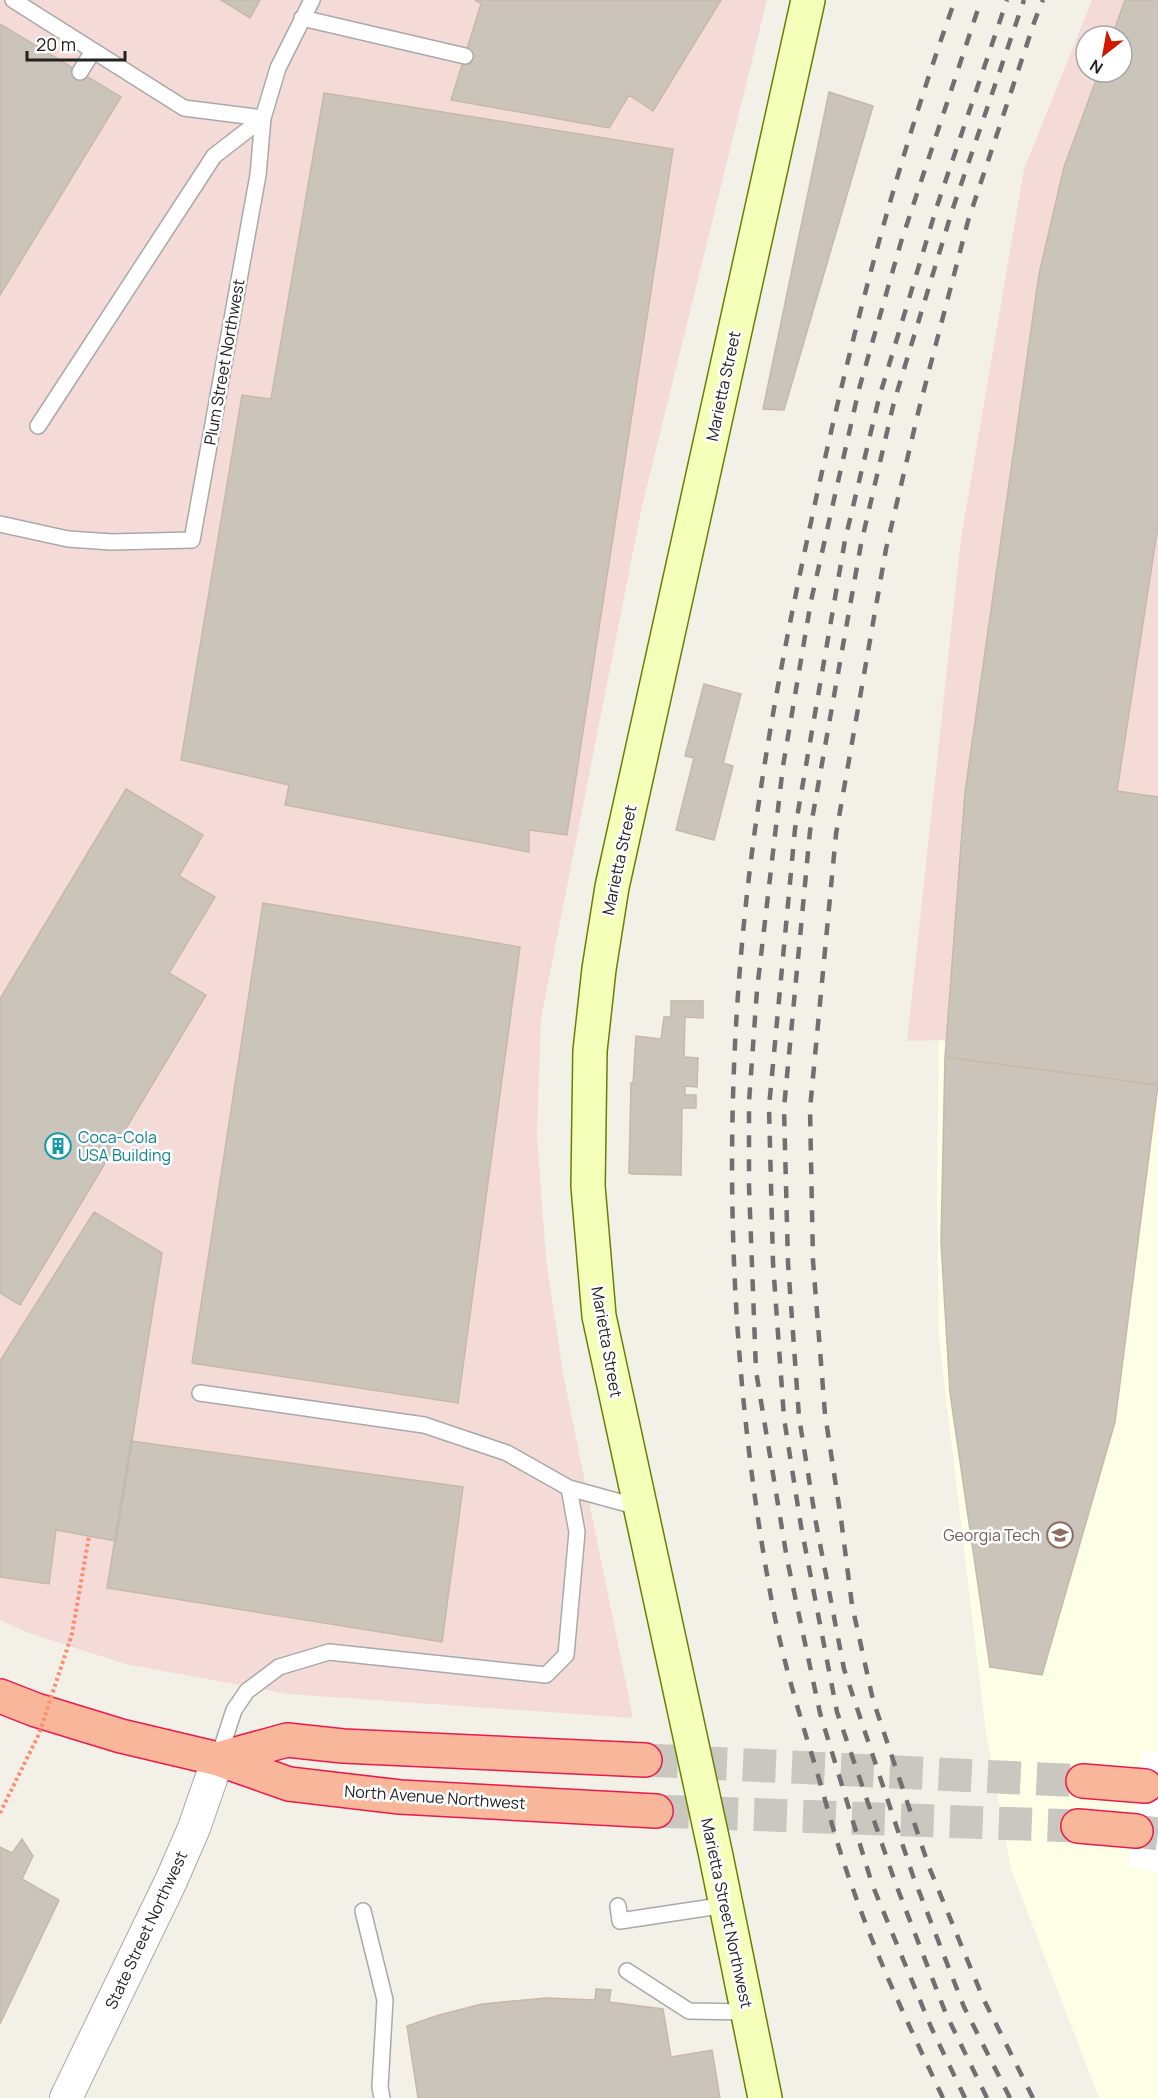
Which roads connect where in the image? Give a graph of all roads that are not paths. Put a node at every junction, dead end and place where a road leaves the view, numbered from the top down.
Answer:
1 (12, 0) edge
2 (312, 0) edge
3 (808, 0) edge
4 (302, 18) junction
5 (93, 51) junction
6 (465, 56) dead end
7 (80, 72) dead end
8 (263, 118) junction
9 (38, 426) dead end
10 (0, 524) edge
11 (200, 1393) dead end
12 (569, 1488) junction
13 (642, 1508) junction
14 (0, 1696) edge
15 (688, 1729) joint
16 (218, 1760) junction
17 (645, 1760) tunnel mouth
18 (1083, 1781) tunnel mouth
19 (1145, 1786) dead end
20 (656, 1811) tunnel mouth
21 (1078, 1826) tunnel mouth
22 (1136, 1831) tunnel mouth
23 (726, 1905) junction
24 (618, 1906) dead end
25 (363, 1911) dead end
26 (627, 1971) dead end
27 (748, 2012) junction
28 (66, 2098) edge
29 (382, 2098) edge
30 (765, 2098) edge

1 - 5 lane
2 - 4 lane, Plum Street Northwest
3 - 13 main road, Marietta Street
4 - 6 lane
4 - 8 lane, Plum Street Northwest
5 - 7 lane
5 - 8 lane
8 - 9 lane
8 - 10 lane, Plum Street Northwest
11 - 12 lane
12 - 13 lane
12 - 16 lane
13 - 15 main road, Marietta Street
14 - 16 highway, North Avenue Northwest
15 - 23 main road, Marietta Street Northwest
16 - 17 highway
16 - 20 highway, North Avenue Northwest
16 - 28 street, State Street Northwest
18 - 19 highway
21 - 22 highway
23 - 24 lane
23 - 27 main road, Marietta Street Northwest
25 - 29 lane
26 - 27 lane
27 - 30 main road, Marietta Street Northwest

